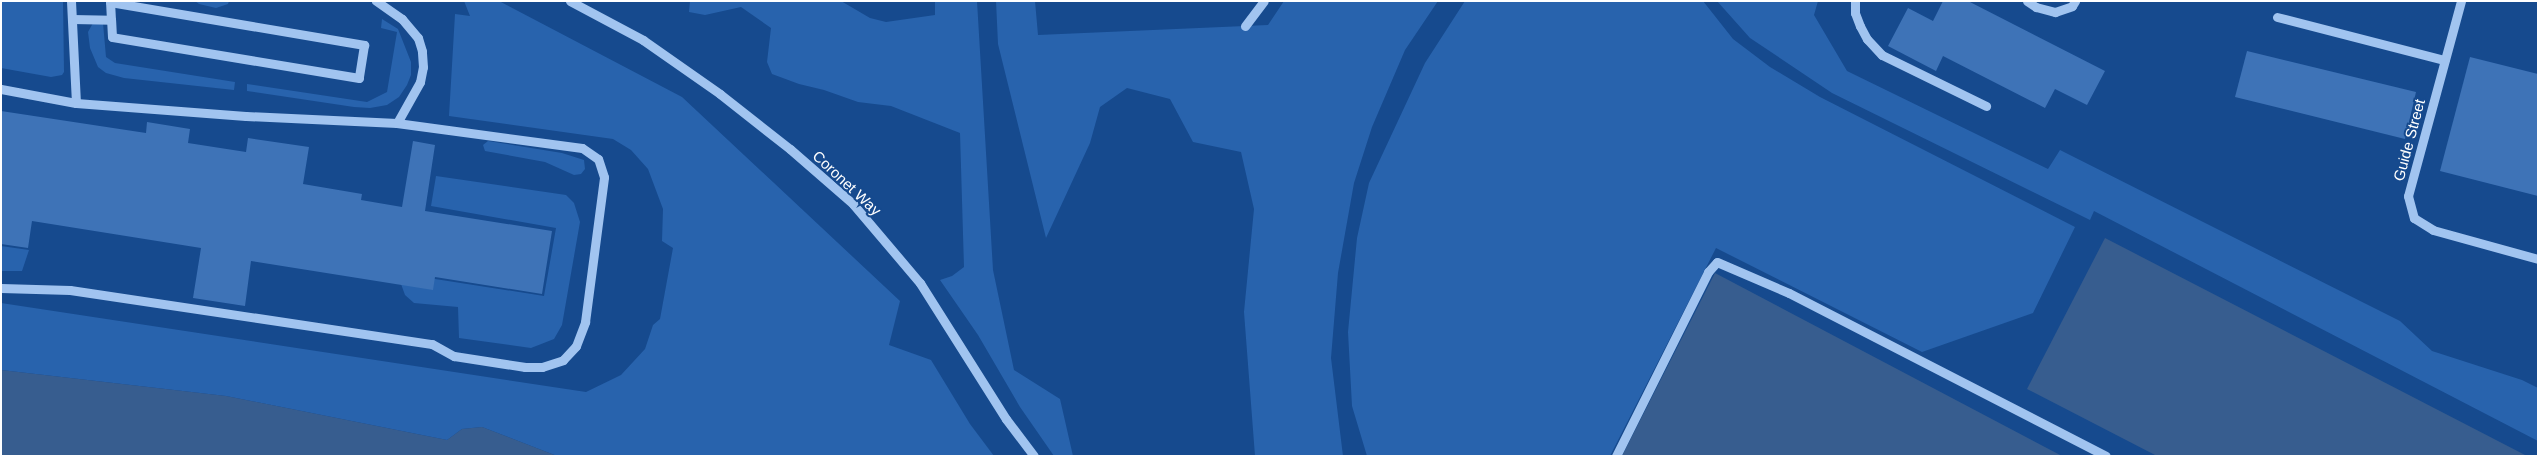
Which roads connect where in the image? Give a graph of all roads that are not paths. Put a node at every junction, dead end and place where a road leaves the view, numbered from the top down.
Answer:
1 (71, 1) edge
2 (170, 1) edge
3 (376, 1) edge
4 (570, 1) edge
5 (1264, 1) edge
6 (1855, 1) edge
7 (2027, 1) edge
8 (2075, 1) edge
9 (2461, 1) edge
10 (110, 2) edge
11 (170, 12) junction
12 (2278, 17) dead end
13 (72, 19) junction
14 (111, 20) junction
15 (1245, 26) dead end
16 (2445, 60) junction
17 (1, 89) edge
18 (76, 103) junction
19 (1986, 106) dead end
20 (397, 123) junction
21 (2538, 259) edge
22 (1, 288) edge
23 (1034, 456) edge
24 (1616, 456) edge
25 (2106, 456) edge

1 - 13 street
2 - 11 street
3 - 20 street
4 - 23 street, Coronet Way
5 - 15 street
6 - 19 street
7 - 8 street
9 - 16 street, Guide Street
10 - 11 street
10 - 14 street
11 - 14 street
12 - 16 street
13 - 14 street
13 - 18 street
16 - 21 street, Guide Street
17 - 18 street
18 - 20 street
20 - 22 street
24 - 25 street

